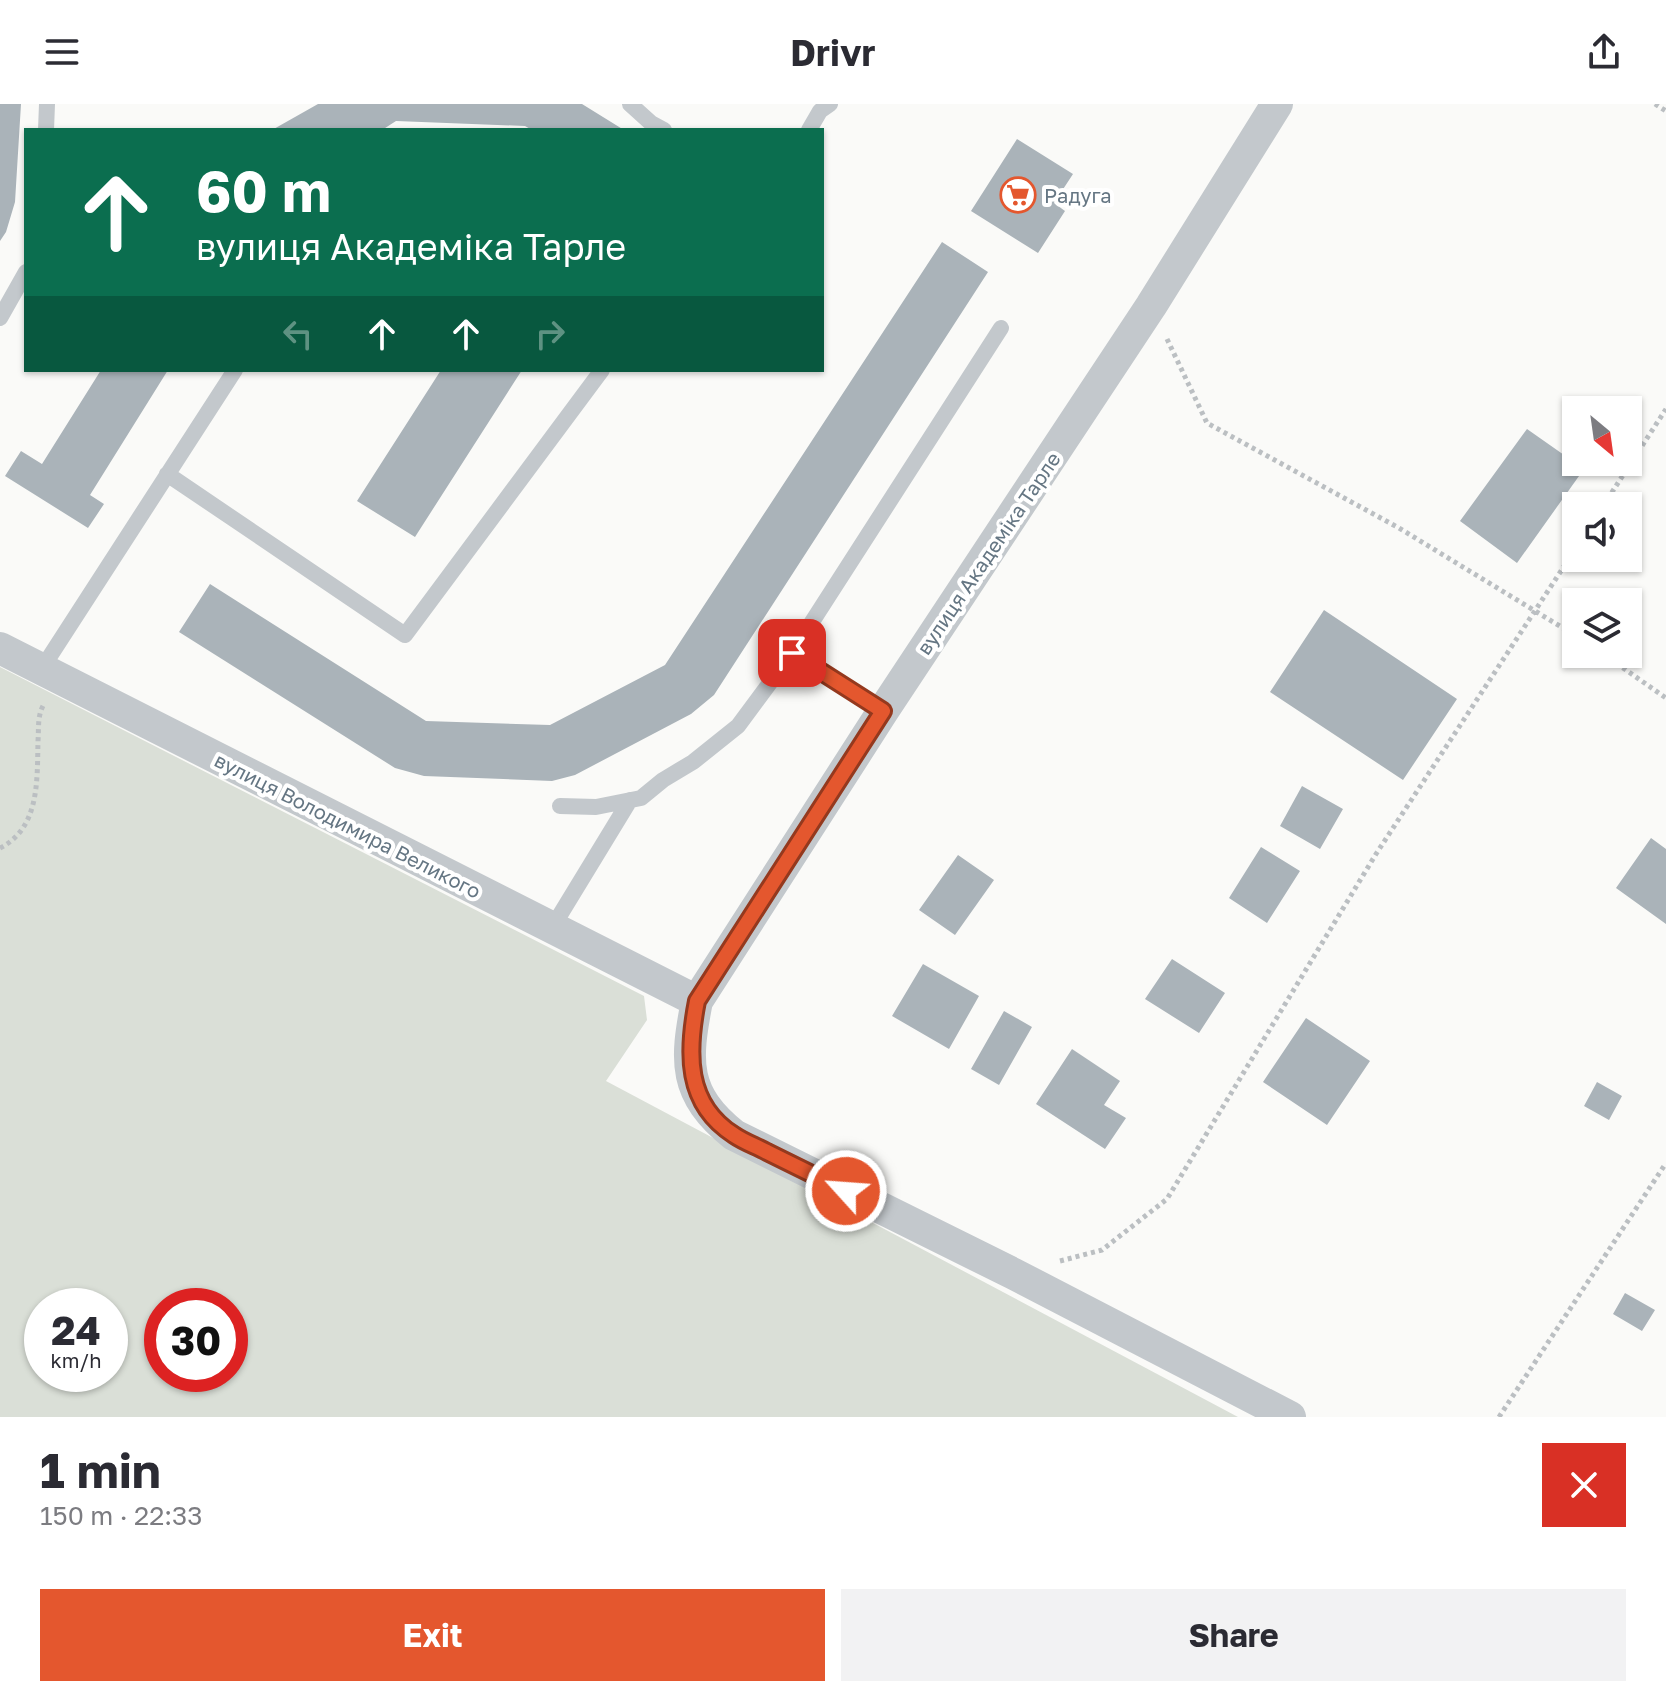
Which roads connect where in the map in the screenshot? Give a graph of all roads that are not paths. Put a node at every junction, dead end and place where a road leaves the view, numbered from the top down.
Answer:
1 (47, 104) edge
2 (630, 104) edge
3 (830, 104) edge
4 (1277, 104) edge
5 (46, 128) edge
6 (660, 128) edge
7 (810, 128) edge
8 (24, 276) edge
9 (0, 318) edge
10 (1001, 328) dead end
11 (234, 372) edge
12 (601, 372) edge
13 (167, 474) junction
14 (0, 648) edge
15 (792, 653) junction
16 (50, 675) junction
17 (883, 711) junction
18 (630, 800) junction
19 (560, 806) dead end
20 (552, 928) junction
21 (697, 1001) junction
22 (1290, 1417) edge

1 - 5 lane
2 - 6 lane
3 - 7 lane
4 - 17 street, вулиця Академіка Тарле
8 - 9 lane
10 - 15 lane
11 - 13 lane
12 - 13 lane
13 - 16 lane
14 - 16 street, вулиця Володимира Великого
15 - 17 lane
15 - 18 lane
16 - 20 street, вулиця Володимира Великого
17 - 21 street, вулиця Академіка Тарле
18 - 19 lane
18 - 20 lane
20 - 21 street, вулиця Володимира Великого
21 - 22 street

